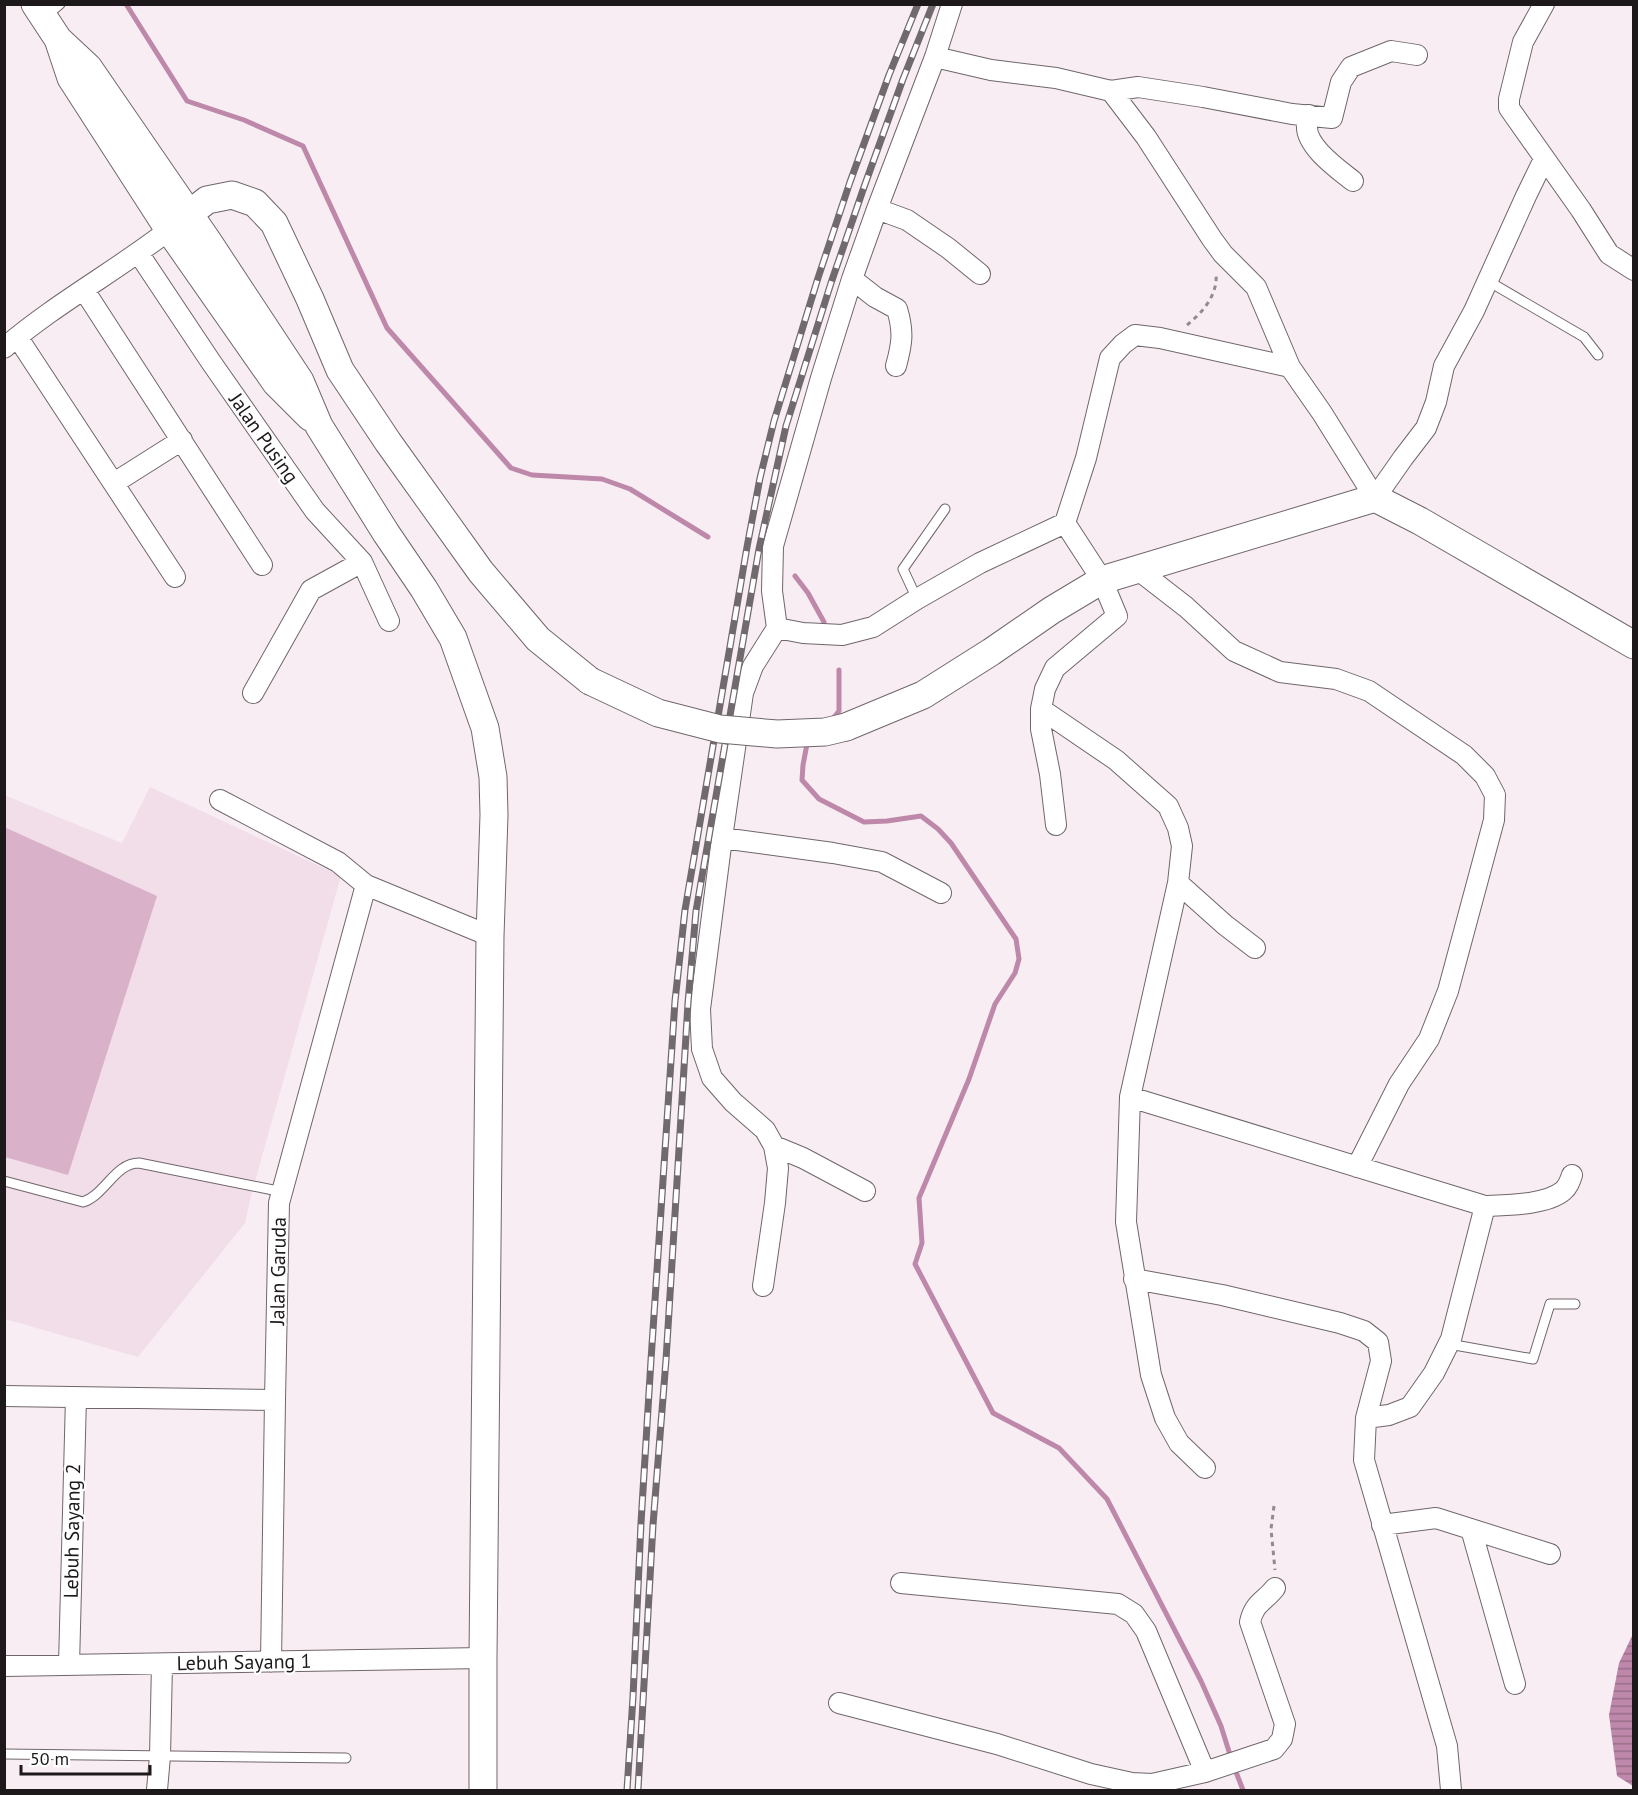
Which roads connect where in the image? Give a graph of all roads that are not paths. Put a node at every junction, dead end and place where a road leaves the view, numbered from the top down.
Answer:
1 (952, 4) edge
2 (1544, 4) edge
3 (49, 16) edge
4 (1417, 55) dead end
5 (935, 57) junction
6 (1111, 91) junction
7 (1310, 115) junction
8 (1544, 159) junction
9 (1353, 181) dead end
10 (877, 209) junction
11 (180, 223) junction
12 (139, 254) junction
13 (1634, 270) edge
14 (980, 274) dead end
15 (852, 279) junction
16 (1488, 281) junction
17 (84, 290) junction
18 (11, 343) edge
19 (1598, 355) dead end
20 (896, 366) dead end
21 (1290, 367) junction
22 (182, 440) junction
23 (114, 483) junction
24 (1375, 498) junction
25 (945, 510) dead end
26 (1065, 523) junction
27 (362, 562) junction
28 (262, 565) dead end
29 (1137, 569) junction
30 (175, 577) dead end
31 (1102, 580) junction
32 (917, 599) junction
33 (389, 621) dead end
34 (777, 628) junction
35 (1634, 645) edge
36 (253, 693) dead end
37 (1041, 709) junction
38 (220, 800) dead end
39 (1056, 825) dead end
40 (722, 838) junction
41 (1178, 883) junction
42 (366, 885) junction
43 (941, 893) dead end
44 (490, 936) junction
45 (1255, 948) dead end
46 (1130, 1097) junction
47 (774, 1146) junction
48 (1358, 1167) junction
49 (1572, 1175) dead end
50 (4, 1181) edge
51 (283, 1191) junction
52 (865, 1191) dead end
53 (1485, 1206) junction
54 (1134, 1279) junction
55 (764, 1286) dead end
56 (1575, 1304) dead end
57 (1448, 1344) junction
58 (4, 1396) edge
59 (75, 1397) junction
60 (274, 1400) junction
61 (1366, 1418) junction
62 (1205, 1468) dead end
63 (1382, 1524) junction
64 (1471, 1529) junction
65 (1550, 1554) dead end
66 (901, 1583) dead end
67 (1275, 1588) road end
68 (483, 1658) junction
69 (271, 1662) junction
70 (162, 1664) junction
71 (69, 1665) junction
72 (4, 1666) edge
73 (1515, 1684) dead end
74 (839, 1703) dead end
75 (4, 1754) edge
76 (160, 1756) junction
77 (346, 1758) dead end
78 (1214, 1769) junction
79 (157, 1791) edge
80 (483, 1791) edge
81 (1451, 1791) edge

1 - 5 street
2 - 8 street
3 - 11 main road
4 - 7 street
5 - 6 street
5 - 10 street
6 - 7 street
6 - 21 street
7 - 9 street
8 - 13 street
8 - 16 street
10 - 14 street
10 - 15 street
11 - 12 street
11 - 31 main road, bridge
11 - 44 main road
12 - 17 street
12 - 27 street, Jalan Pusing
15 - 20 street
15 - 34 street
16 - 19 lane
16 - 24 street
17 - 18 street
17 - 22 street
18 - 23 street
21 - 24 street
21 - 26 street
22 - 23 street
22 - 28 street
23 - 30 street
24 - 29 main road
24 - 35 main road
25 - 32 lane
26 - 31 street
26 - 32 street
27 - 33 street, Jalan Pusing
27 - 36 street
29 - 31 main road
29 - 48 street
31 - 37 street
32 - 34 street
34 - 40 street
37 - 39 street
37 - 41 street
38 - 42 street
40 - 43 street
40 - 47 street
41 - 45 street
41 - 46 street
42 - 44 street
42 - 51 street, Jalan Garuda
44 - 68 main road
46 - 48 street
46 - 54 street
47 - 52 street
47 - 55 street
48 - 53 street
49 - 53 street
50 - 51 lane
51 - 60 street, Jalan Garuda
53 - 57 street
54 - 61 street
54 - 62 street
56 - 57 lane
57 - 61 street
58 - 59 street
59 - 60 street
59 - 71 street, Lebuh Sayang 2
60 - 69 street, Jalan Garuda
61 - 63 street
63 - 64 street
63 - 81 street
64 - 65 street
64 - 73 street
66 - 78 street
67 - 78 street
68 - 69 street, Lebuh Sayang 1
68 - 80 main road
69 - 70 street, Lebuh Sayang 1
70 - 71 street, Lebuh Sayang 1
70 - 76 street
71 - 72 street, Lebuh Sayang 1
74 - 78 street
75 - 76 lane
76 - 77 lane
76 - 79 street

